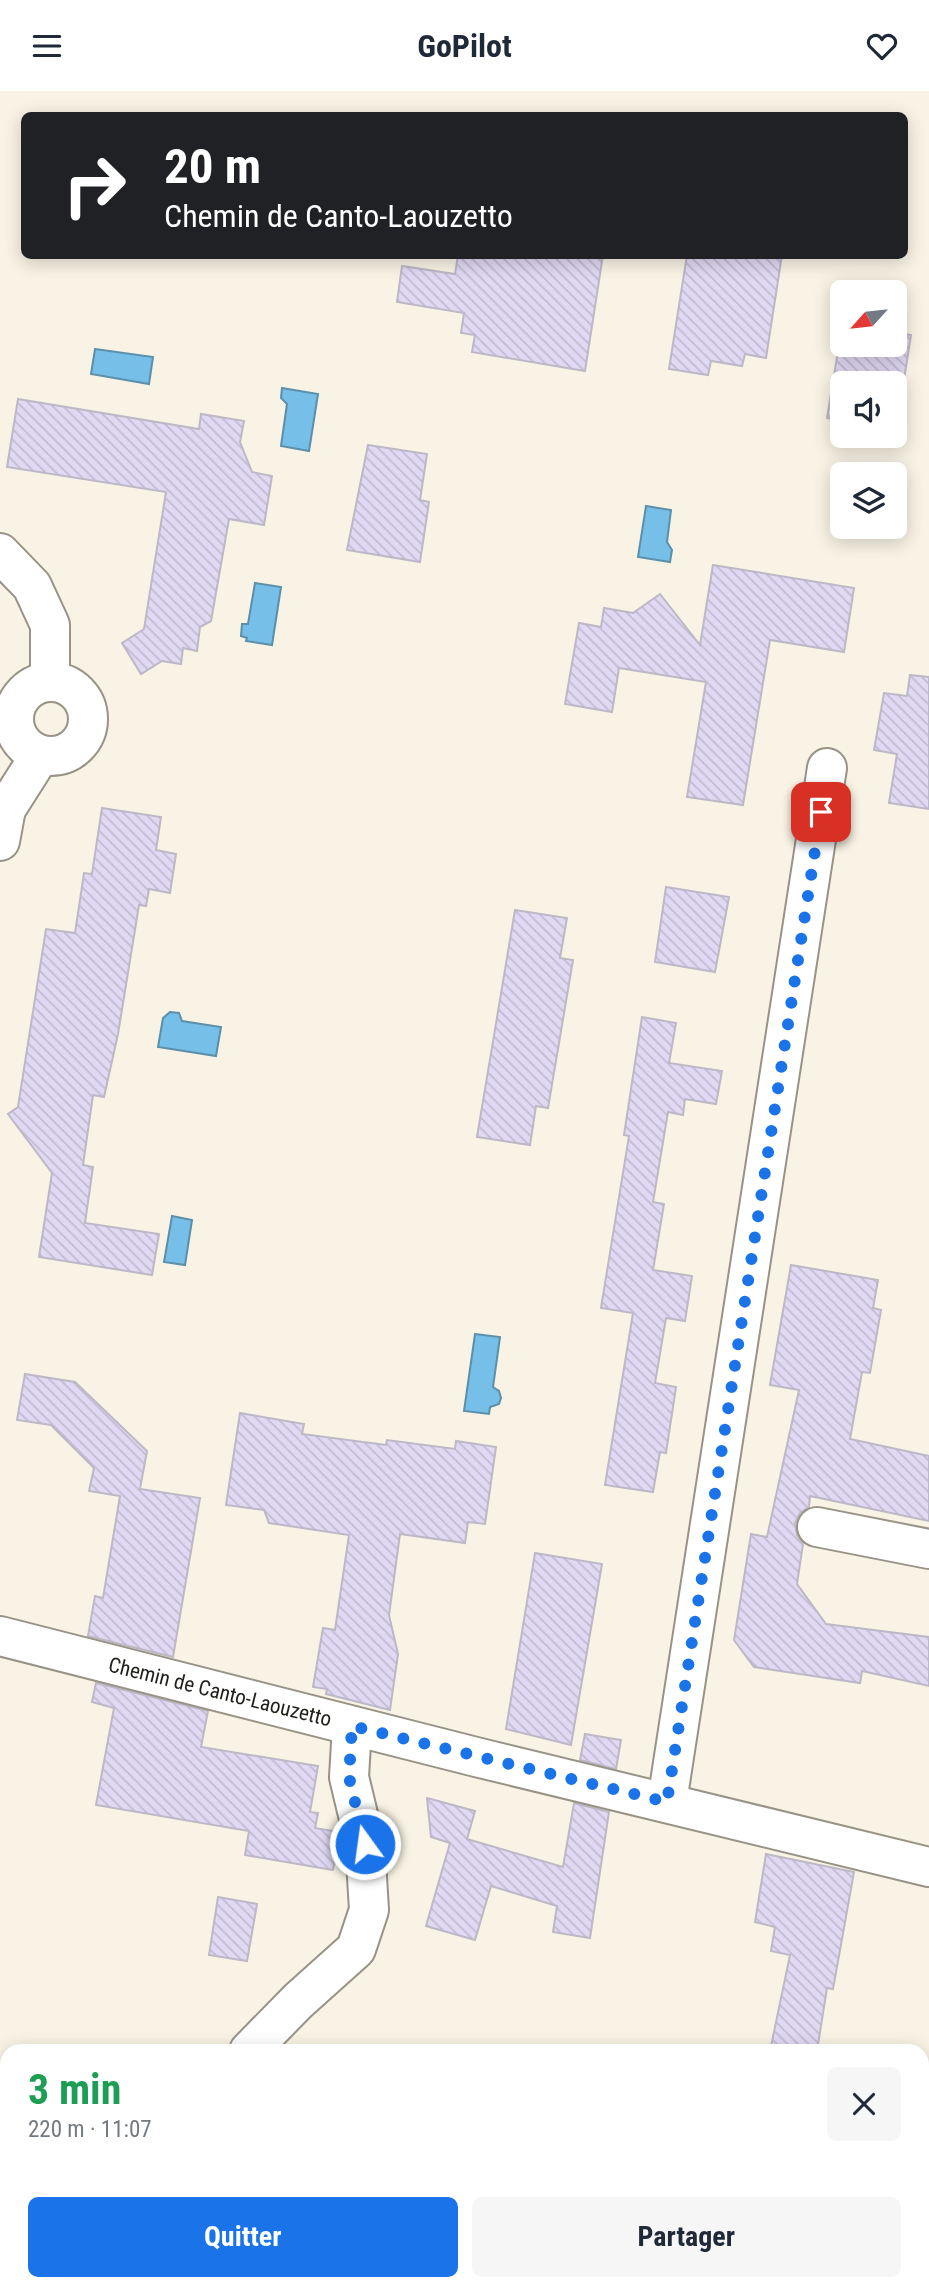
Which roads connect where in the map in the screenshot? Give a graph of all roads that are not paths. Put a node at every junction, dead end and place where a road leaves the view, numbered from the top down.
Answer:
1 (0, 552) edge
2 (50, 680) junction
3 (39, 757) junction
4 (827, 768) dead end
5 (0, 841) edge
6 (817, 1527) dead end
7 (929, 1549) edge
8 (0, 1636) edge
9 (352, 1726) junction
10 (667, 1802) junction
11 (929, 1867) edge
12 (255, 2044) edge

1 - 2 street
2 - 3 street
2 - 3 street
3 - 5 street
4 - 10 street
6 - 7 street
8 - 9 street, Chemin de Canto-Laouzetto
9 - 10 street, Chemin de Canto-Laouzetto
9 - 12 street
10 - 11 street, Chemin de Canto-Laouzetto

